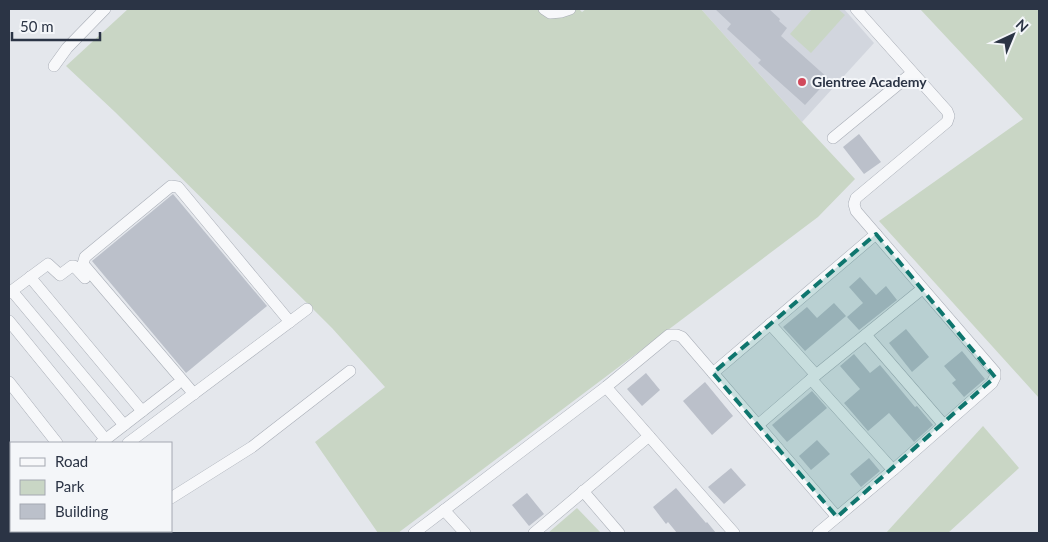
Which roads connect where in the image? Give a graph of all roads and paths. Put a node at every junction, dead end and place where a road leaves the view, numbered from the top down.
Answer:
1 (104, 9) edge
2 (544, 9) edge
3 (570, 9) edge
4 (856, 9) edge
5 (54, 66) dead end
6 (912, 73) junction
7 (833, 138) dead end
8 (876, 234) junction
9 (30, 276) junction
10 (922, 288) junction
11 (10, 292) edge
12 (307, 309) dead end
13 (9, 321) edge
14 (290, 322) junction
15 (770, 324) junction
16 (866, 335) junction
17 (350, 371) dead end
18 (713, 373) junction
19 (813, 377) junction
20 (9, 382) edge
21 (176, 385) junction
22 (606, 387) junction
23 (191, 396) junction
24 (142, 412) junction
25 (124, 425) junction
26 (758, 425) junction
27 (944, 425) junction
28 (649, 436) junction
29 (56, 442) edge
30 (104, 442) edge
31 (129, 442) edge
32 (893, 470) junction
33 (583, 491) junction
34 (172, 497) edge
35 (444, 510) junction
36 (837, 517) junction
37 (414, 533) edge
38 (465, 533) edge
39 (534, 533) edge
40 (619, 533) edge
41 (734, 533) edge
42 (818, 533) edge

1 - 5 street
2 - 3 street
4 - 6 street
6 - 7 street
6 - 8 street
8 - 10 street
8 - 15 street
9 - 11 street
9 - 21 street
9 - 24 street
10 - 16 street
10 - 27 street
11 - 25 street
12 - 14 street
13 - 30 street
14 - 23 street
14 - 23 street
15 - 18 street
15 - 19 street
16 - 19 street
16 - 27 street
17 - 34 street
18 - 22 street
18 - 26 street
19 - 26 street
19 - 32 street
20 - 29 street
21 - 23 street
21 - 24 street
22 - 28 street
22 - 35 street
23 - 31 street
24 - 25 street
25 - 30 street
26 - 36 street
27 - 32 street
28 - 33 street
28 - 41 street
32 - 36 street
33 - 39 street
33 - 40 street
35 - 37 street
35 - 38 street
36 - 42 street

